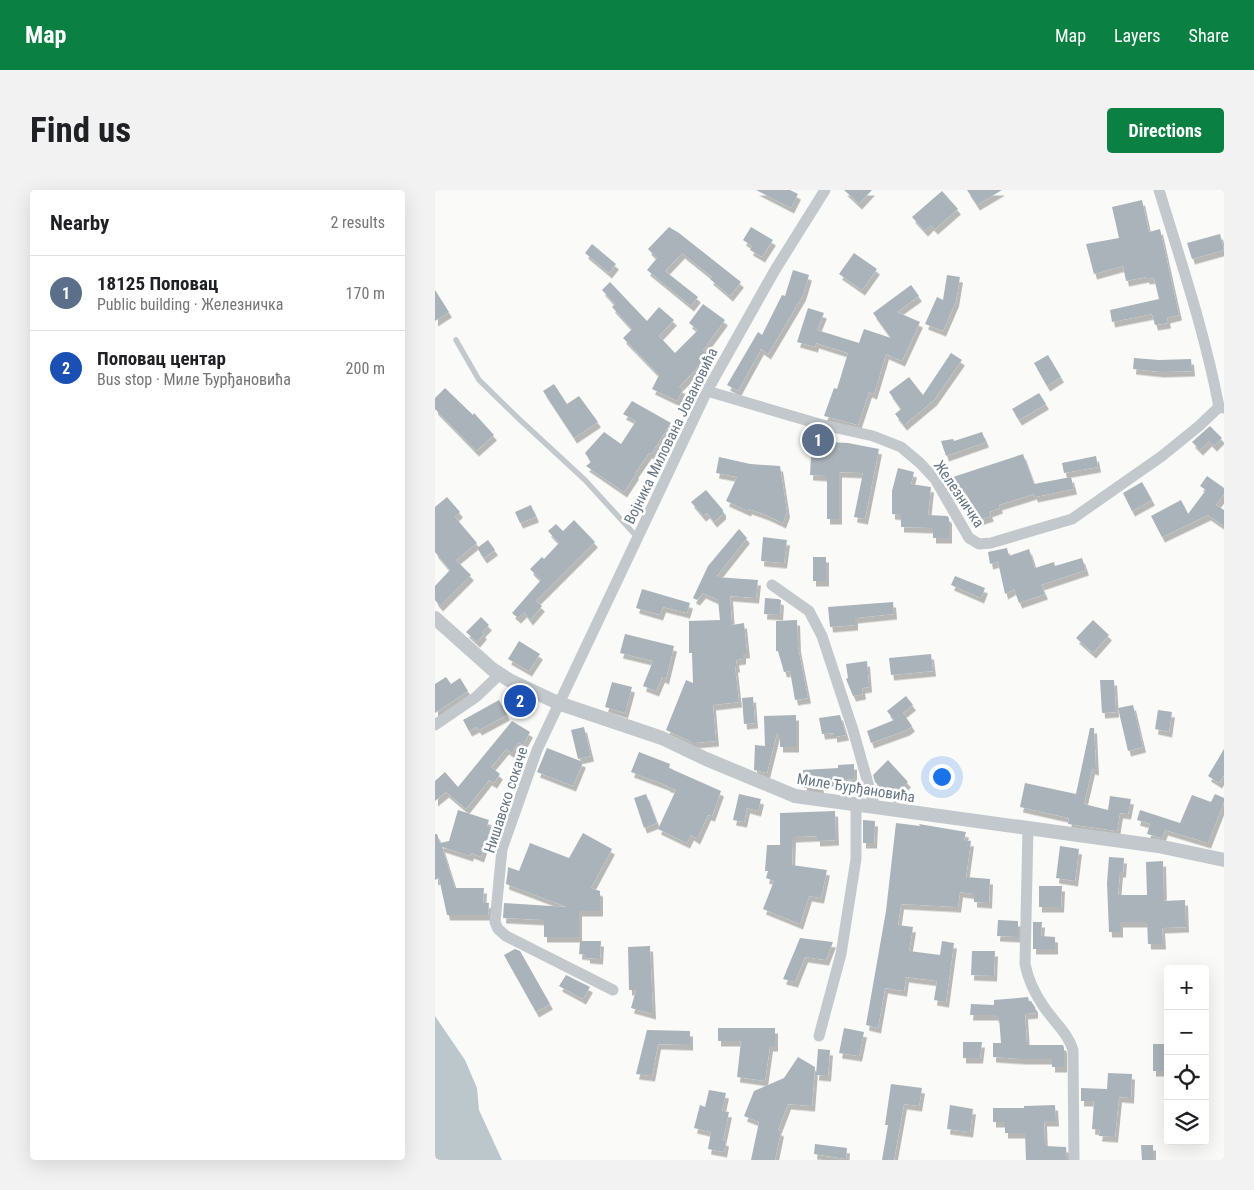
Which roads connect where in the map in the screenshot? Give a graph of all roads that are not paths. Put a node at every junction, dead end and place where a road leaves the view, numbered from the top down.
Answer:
1 (825, 190) edge
2 (1159, 190) edge
3 (456, 340) dead end
4 (707, 391) junction
5 (1221, 407) edge
6 (637, 537) junction
7 (773, 585) dead end
8 (435, 618) edge
9 (500, 674) junction
10 (558, 703) junction
11 (435, 725) edge
12 (856, 806) junction
13 (875, 808) junction
14 (1028, 827) junction
15 (1224, 860) edge
16 (613, 990) dead end
17 (819, 1036) dead end
18 (1074, 1160) edge

1 - 4 street, Војника Милована Јовановића
2 - 5 street
3 - 6 lane
4 - 5 street, Железничка
4 - 6 street, Војника Милована Јовановића
6 - 10 street, Војника Милована Јовановића
7 - 13 street
8 - 9 street, Миле Ђурђановића
9 - 10 street, Миле Ђурђановића
9 - 11 street
10 - 12 street, Миле Ђурђановића
10 - 16 street, Нишавско сокаче
12 - 13 street, Миле Ђурђановића
12 - 17 street
13 - 14 street, Миле Ђурђановића
14 - 15 street, Миле Ђурђановића
14 - 18 street

